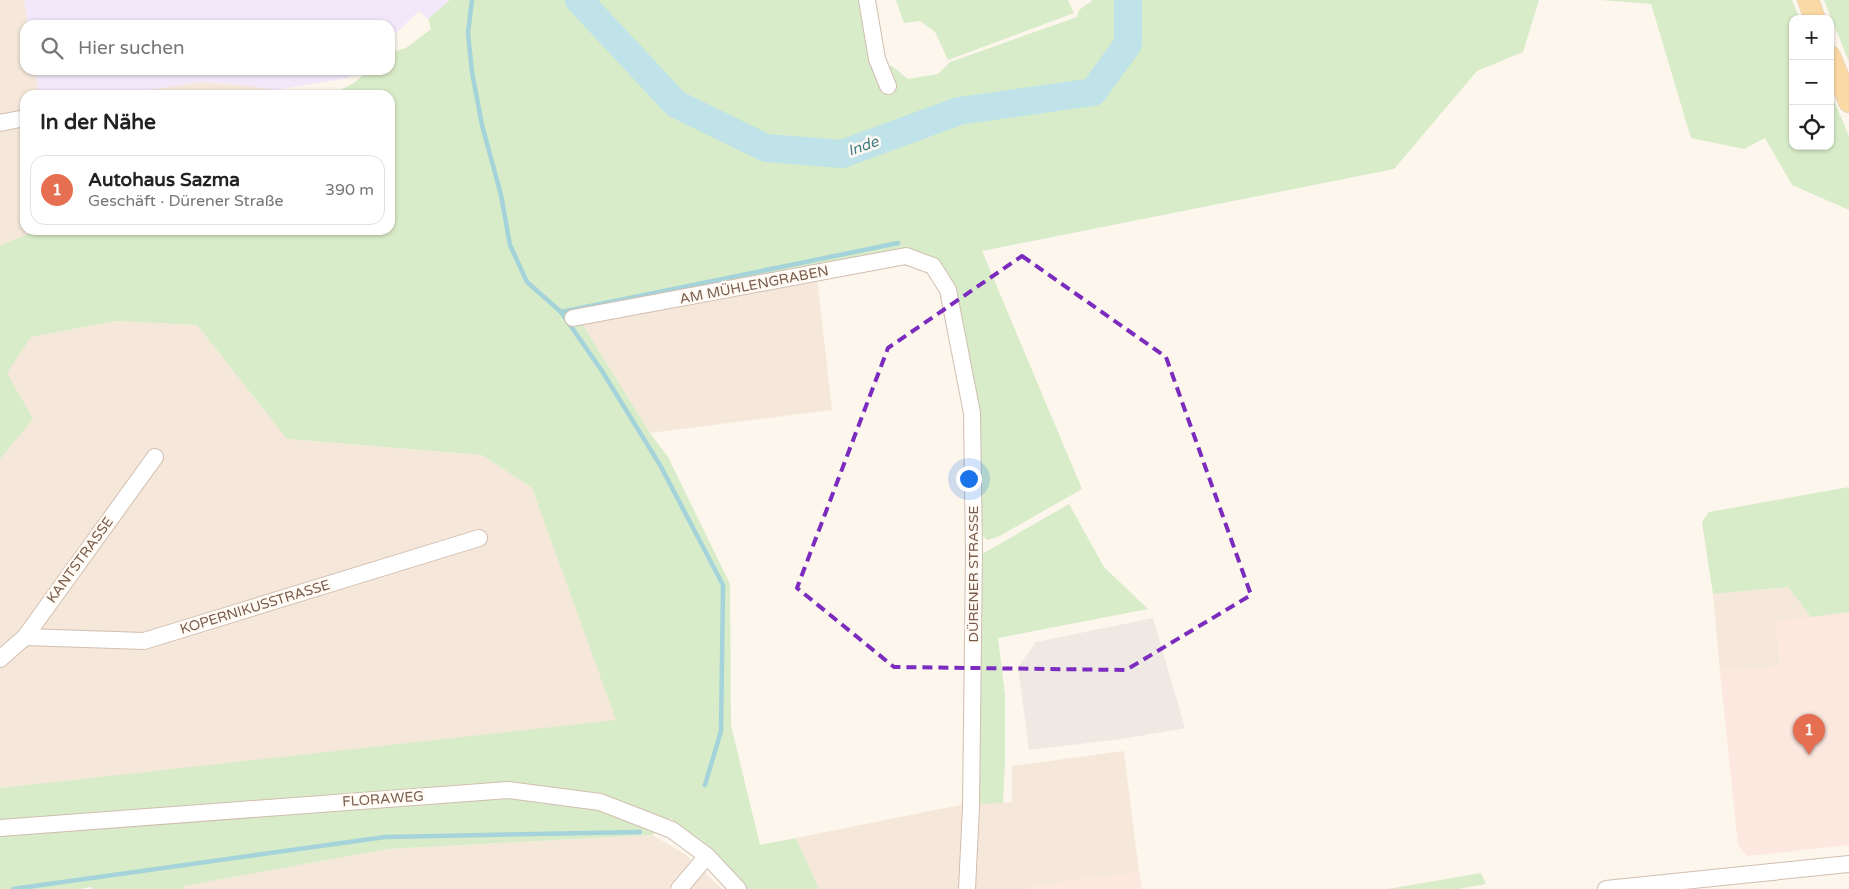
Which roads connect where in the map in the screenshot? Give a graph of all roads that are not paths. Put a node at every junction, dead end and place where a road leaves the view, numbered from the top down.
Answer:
1 (868, 0) edge
2 (1808, 0) edge
3 (1814, 15) edge
4 (1832, 60) edge
5 (888, 86) dead end
6 (1849, 102) edge
7 (20, 119) edge
8 (0, 123) edge
9 (933, 266) joint
10 (573, 318) dead end
11 (155, 457) dead end
12 (479, 538) dead end
13 (25, 637) junction
14 (0, 659) edge
15 (0, 828) edge
16 (707, 856) junction
17 (1849, 864) edge
18 (679, 889) edge
19 (738, 889) edge
20 (967, 889) edge
21 (1606, 889) edge

1 - 5 street
2 - 3 main road
4 - 6 main road
7 - 8 street
9 - 10 street, AM MÜHLENGRABEN
9 - 20 street, DÜRENER STRASSE
11 - 13 street, KANTSTRASSE
12 - 13 street, KOPERNIKUSSTRASSE
13 - 14 street, KANTSTRASSE
15 - 16 street, FLORAWEG
16 - 18 street
16 - 19 street, FLORAWEG
17 - 21 street

